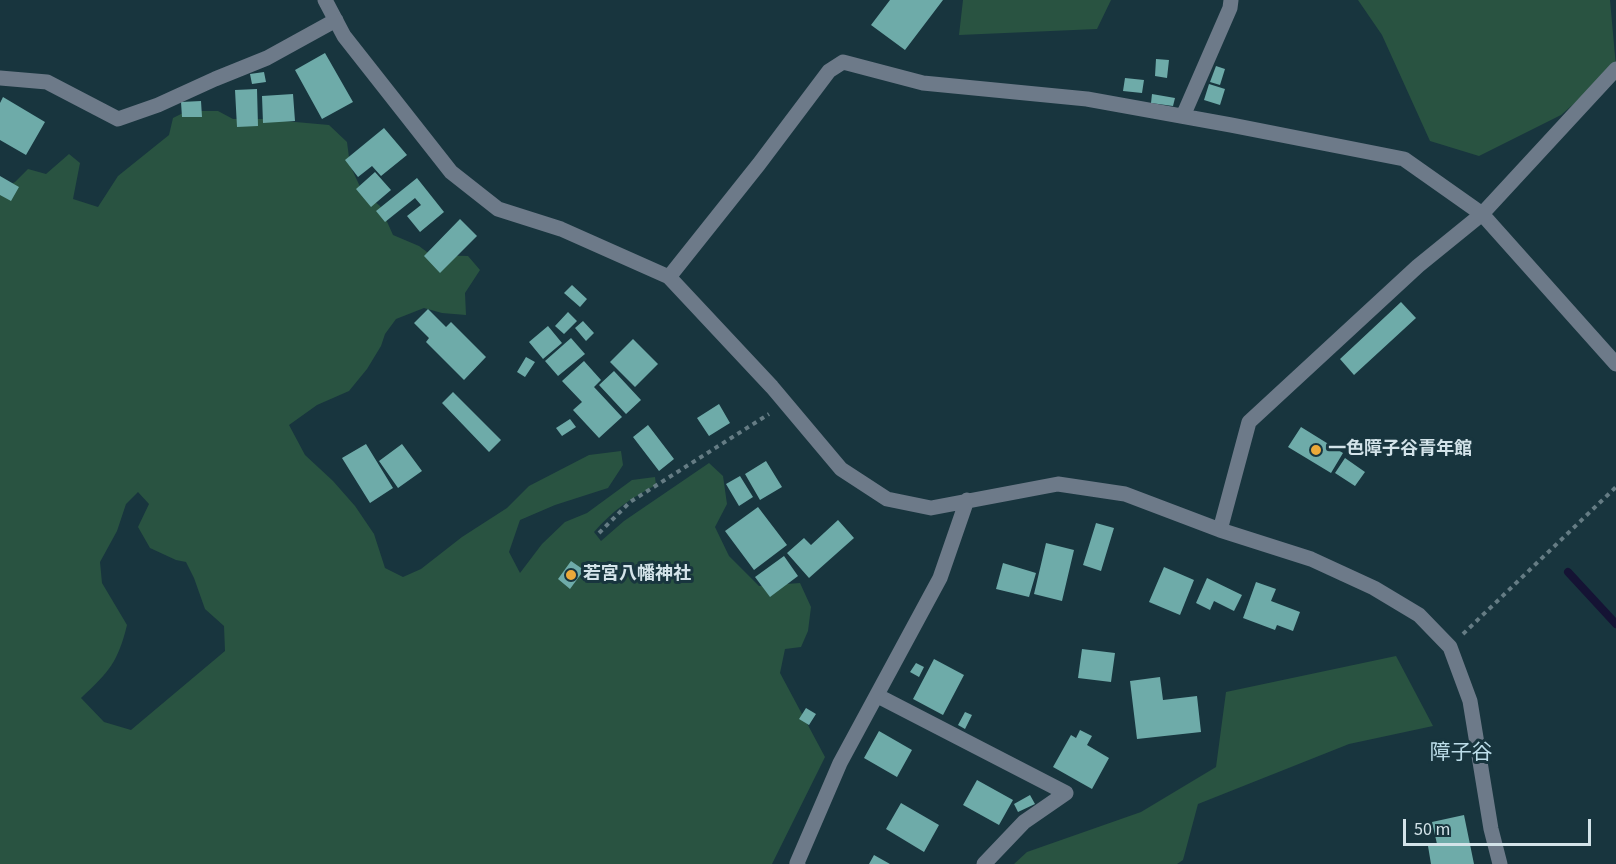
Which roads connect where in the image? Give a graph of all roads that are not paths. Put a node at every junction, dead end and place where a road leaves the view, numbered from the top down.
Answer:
1 (326, 0) edge
2 (1231, 0) edge
3 (336, 20) junction
4 (1616, 69) edge
5 (0, 78) edge
6 (1183, 116) junction
7 (1482, 214) junction
8 (669, 277) junction
9 (1616, 364) edge
10 (967, 500) junction
11 (1220, 531) junction
12 (878, 696) junction
13 (798, 864) edge
14 (984, 864) edge
15 (1500, 864) edge

1 - 3 street
2 - 6 street
3 - 5 street
3 - 8 street
4 - 7 street
6 - 7 street
6 - 8 street
7 - 9 street
7 - 11 street
8 - 10 street
10 - 11 street
10 - 12 street
11 - 15 street
12 - 13 street
12 - 14 street

